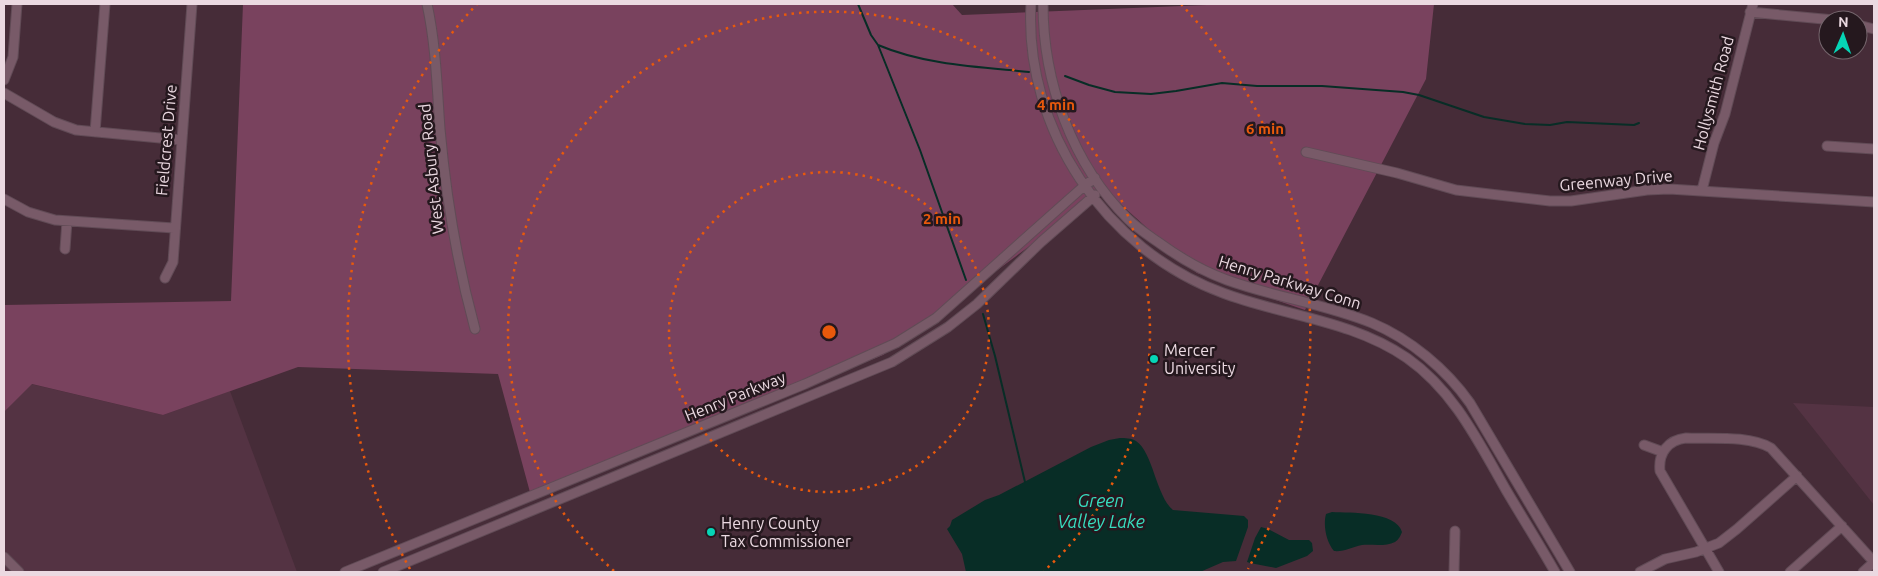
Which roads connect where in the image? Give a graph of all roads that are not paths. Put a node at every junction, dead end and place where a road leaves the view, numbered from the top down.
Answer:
1 (17, 4) edge
2 (105, 4) edge
3 (192, 4) edge
4 (427, 4) edge
5 (1031, 4) edge
6 (1043, 4) edge
7 (1751, 8) edge
8 (1818, 18) edge
9 (4, 80) edge
10 (4, 93) edge
11 (95, 132) junction
12 (181, 140) junction
13 (1827, 146) dead end
14 (1874, 149) edge
15 (1306, 152) dead end
16 (1095, 178) junction
17 (1084, 186) junction
18 (1102, 190) junction
19 (1702, 190) junction
20 (1092, 198) junction
21 (4, 199) edge
22 (1874, 202) edge
23 (68, 221) junction
24 (174, 228) junction
25 (65, 250) dead end
26 (165, 278) dead end
27 (474, 330) dead end
28 (1644, 445) dead end
29 (1663, 452) junction
30 (1797, 476) junction
31 (1842, 526) junction
32 (1455, 531) dead end
33 (1705, 549) junction
34 (4, 557) edge
35 (1874, 562) edge
36 (19, 572) edge
37 (345, 572) edge
38 (383, 572) edge
39 (1454, 572) edge
40 (1555, 572) edge
41 (1570, 572) edge
42 (1640, 572) edge
43 (1719, 572) edge
44 (1790, 572) edge
45 (1863, 572) edge

1 - 9 street
2 - 11 street
3 - 12 street, Fieldcrest Drive
4 - 27 street, West Asbury Road
5 - 17 street, Henry Parkway Conn
6 - 16 street, Henry Parkway Conn
7 - 8 street
7 - 19 street, Hollysmith Road
10 - 11 street
11 - 12 street
12 - 24 street, Fieldcrest Drive
13 - 14 street
15 - 19 street, Greenway Drive
16 - 17 street, Henry Parkway
16 - 18 street, Henry Parkway Conn
17 - 20 street, Henry Parkway Conn
17 - 37 street, Henry Parkway
18 - 20 street, Henry Parkway
18 - 41 street, Henry Parkway Conn
19 - 22 street, Greenway Drive
20 - 38 street, Henry Parkway
20 - 40 street, Henry Parkway Conn
21 - 23 street
23 - 24 street
23 - 25 street
24 - 26 street, Fieldcrest Drive
28 - 29 street
29 - 30 street
29 - 33 street
30 - 31 street
30 - 33 street
31 - 35 street
31 - 44 street
32 - 39 street
33 - 42 street
33 - 43 street
34 - 36 street
35 - 45 street

